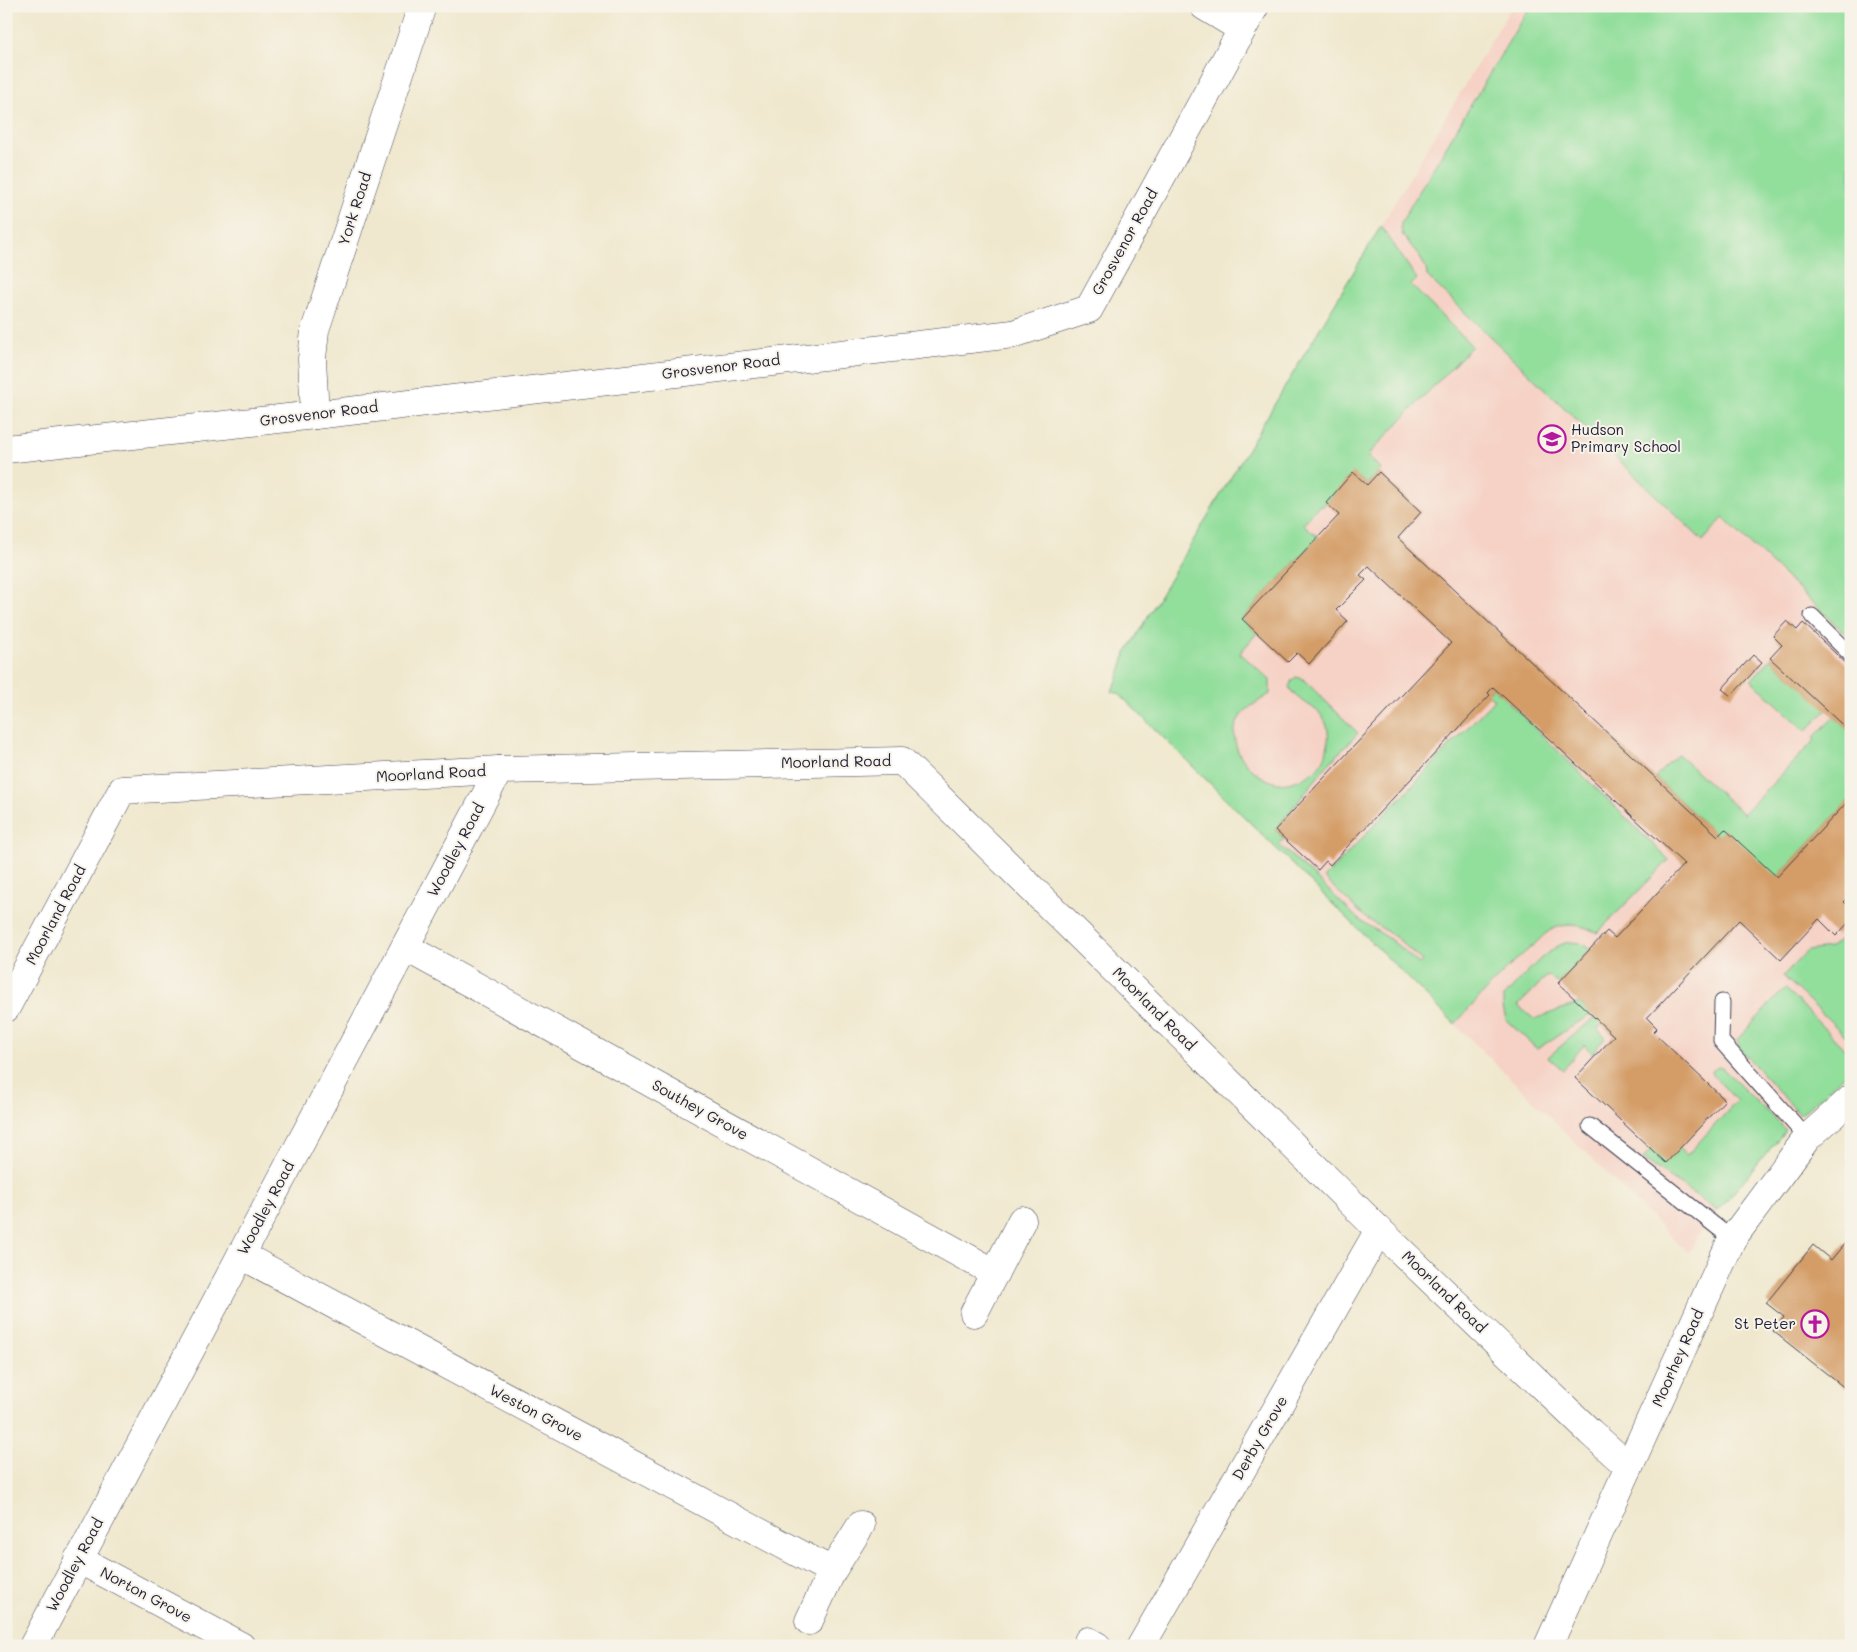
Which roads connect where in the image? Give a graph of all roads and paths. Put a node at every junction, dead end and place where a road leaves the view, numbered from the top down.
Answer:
1 (422, 6) edge
2 (1204, 6) edge
3 (1248, 18) edge
4 (315, 415) junction
5 (6, 449) edge
6 (1812, 616) dead end
7 (1851, 655) edge
8 (499, 770) junction
9 (405, 947) junction
10 (1722, 1002) dead end
11 (6, 1008) edge
12 (1851, 1099) edge
13 (1590, 1126) dead end
14 (1807, 1138) junction
15 (1022, 1220) dead end
16 (1379, 1230) junction
17 (1732, 1239) junction
18 (241, 1255) junction
19 (995, 1272) junction
20 (974, 1313) dead end
21 (1629, 1467) junction
22 (861, 1525) dead end
23 (78, 1559) junction
24 (832, 1571) junction
25 (809, 1621) dead end
26 (33, 1646) edge
27 (242, 1646) edge
28 (1141, 1646) edge
29 (1548, 1646) edge

1 - 4 street, York Road
2 - 3 street
3 - 4 street, Grosvenor Road
4 - 5 street, Grosvenor Road
6 - 7 lane
8 - 9 street, Woodley Road
8 - 11 street, Moorland Road
8 - 16 street, Moorland Road
9 - 18 street, Woodley Road
9 - 19 street, Southey Grove
10 - 14 lane
12 - 14 street, Moorhey Road
13 - 17 lane
14 - 17 street, Moorhey Road
15 - 19 street
16 - 21 street, Moorland Road
16 - 28 street, Derby Grove
17 - 21 street, Moorhey Road
18 - 23 street, Woodley Road
18 - 24 street, Weston Grove
19 - 20 street
21 - 29 street, Moorhey Road
22 - 24 street
23 - 26 street, Woodley Road
23 - 27 street, Norton Grove
24 - 25 street

